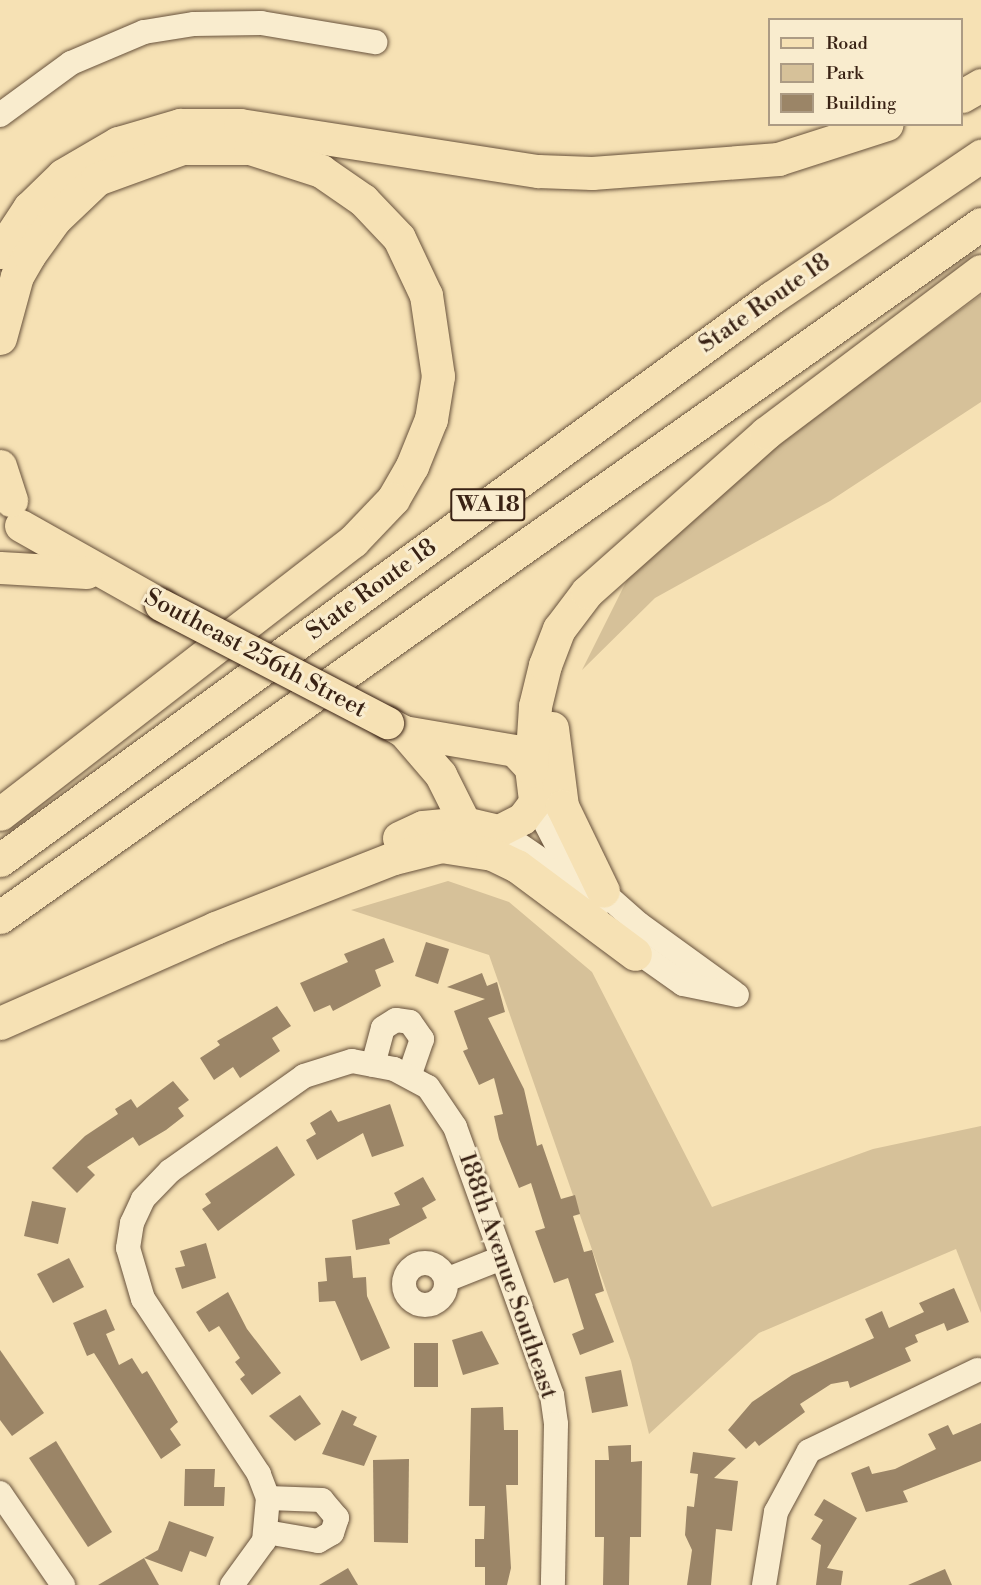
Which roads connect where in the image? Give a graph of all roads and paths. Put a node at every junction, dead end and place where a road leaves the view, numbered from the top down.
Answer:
1 (375, 42) dead end
2 (981, 85) edge
3 (963, 95) edge
4 (0, 114) edge
5 (881, 126) edge
6 (981, 156) edge
7 (981, 224) edge
8 (0, 252) edge
9 (981, 271) edge
10 (0, 338) edge
11 (0, 466) edge
12 (11, 506) edge
13 (620, 559) junction
14 (1, 568) edge
15 (106, 576) junction
16 (396, 728) junction
17 (531, 768) junction
18 (535, 803) junction
19 (0, 814) edge
20 (465, 823) junction
21 (499, 831) junction
22 (0, 860) edge
23 (603, 891) junction
24 (0, 917) edge
25 (215, 928) junction
26 (635, 954) junction
27 (0, 1023) edge
28 (499, 1259) junction
29 (446, 1280) dead end
30 (977, 1370) dead end
31 (0, 1492) edge
32 (268, 1498) junction
33 (267, 1527) junction
34 (63, 1585) edge
35 (232, 1585) edge
36 (553, 1585) edge
37 (764, 1585) edge

1 - 4 street
2 - 3 highway
5 - 8 highway
6 - 22 highway, State Route 18 / WA 18
7 - 24 highway, State Route 18 / WA 18
9 - 13 highway
10 - 19 highway
11 - 12 highway
12 - 14 main road
12 - 15 main road, Southeast 256th Street
13 - 17 highway
13 - 23 highway
14 - 15 main road, Southeast 256th Street
15 - 16 main road, Southeast 256th Street, bridge
16 - 17 main road
16 - 20 main road
17 - 18 main road
18 - 21 main road
18 - 23 street
20 - 21 main road
20 - 25 highway
21 - 26 street
23 - 26 street
25 - 26 highway
25 - 27 highway
28 - 29 street
28 - 32 street, 188th Avenue Southeast
28 - 36 street, 188th Avenue Southeast
30 - 37 street
31 - 34 street
32 - 33 street
32 - 33 street
33 - 35 street

